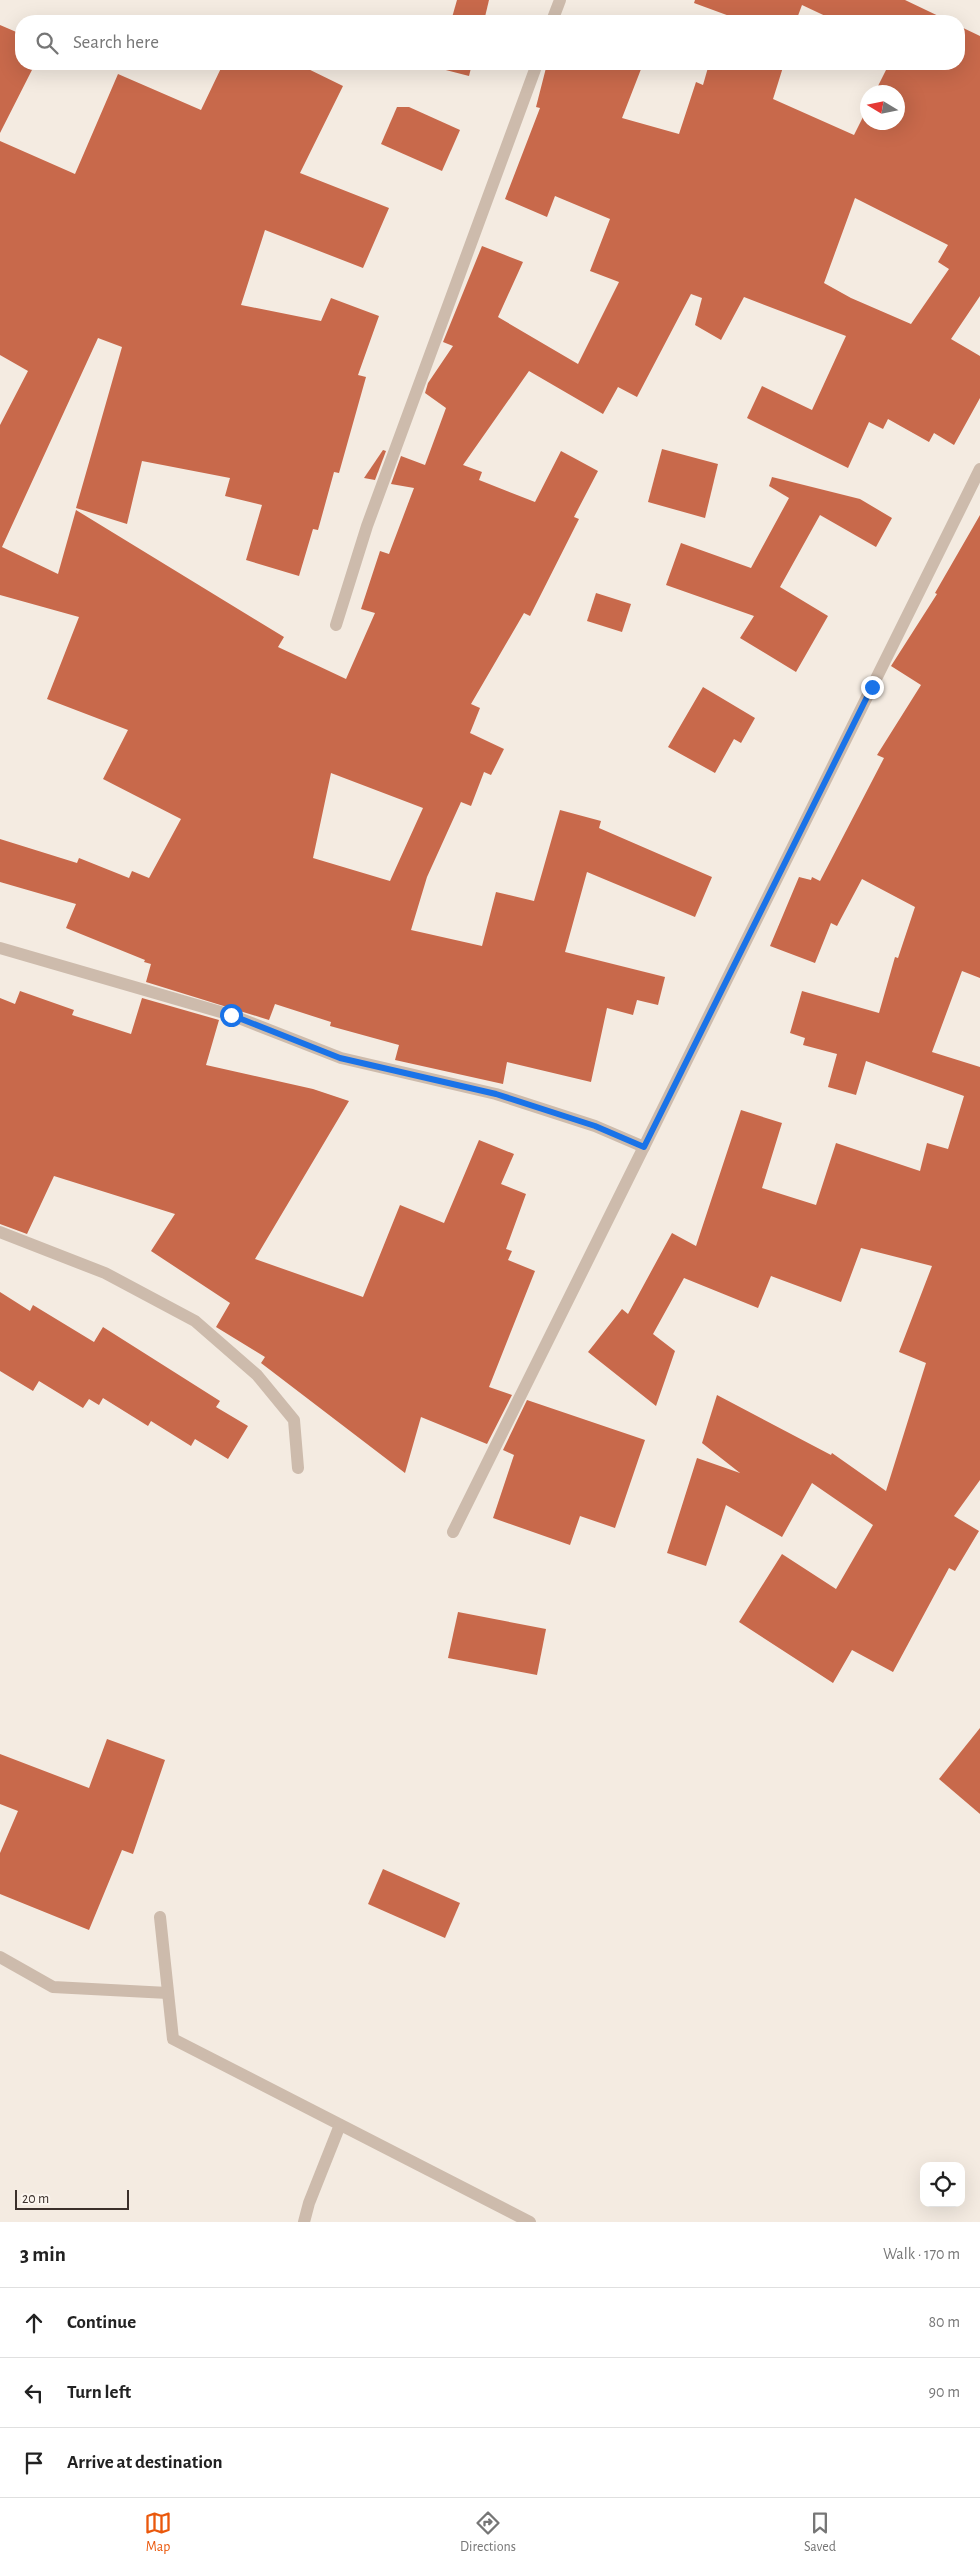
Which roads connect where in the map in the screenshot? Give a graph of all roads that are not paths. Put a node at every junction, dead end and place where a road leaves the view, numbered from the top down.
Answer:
1 (560, 0) edge
2 (554, 15) edge
3 (535, 70) edge
4 (980, 468) edge
5 (336, 625) dead end
6 (0, 948) edge
7 (644, 1147) junction
8 (0, 1232) edge
9 (298, 1468) dead end
10 (453, 1532) dead end
11 (160, 1916) dead end
12 (0, 1957) edge
13 (168, 1992) junction
14 (340, 2125) junction
15 (304, 2222) edge
16 (530, 2222) edge

1 - 2 street
3 - 5 street
4 - 7 street
6 - 7 street
7 - 10 street
8 - 9 street
11 - 13 street
12 - 13 street
13 - 14 street
14 - 15 street
14 - 16 street

